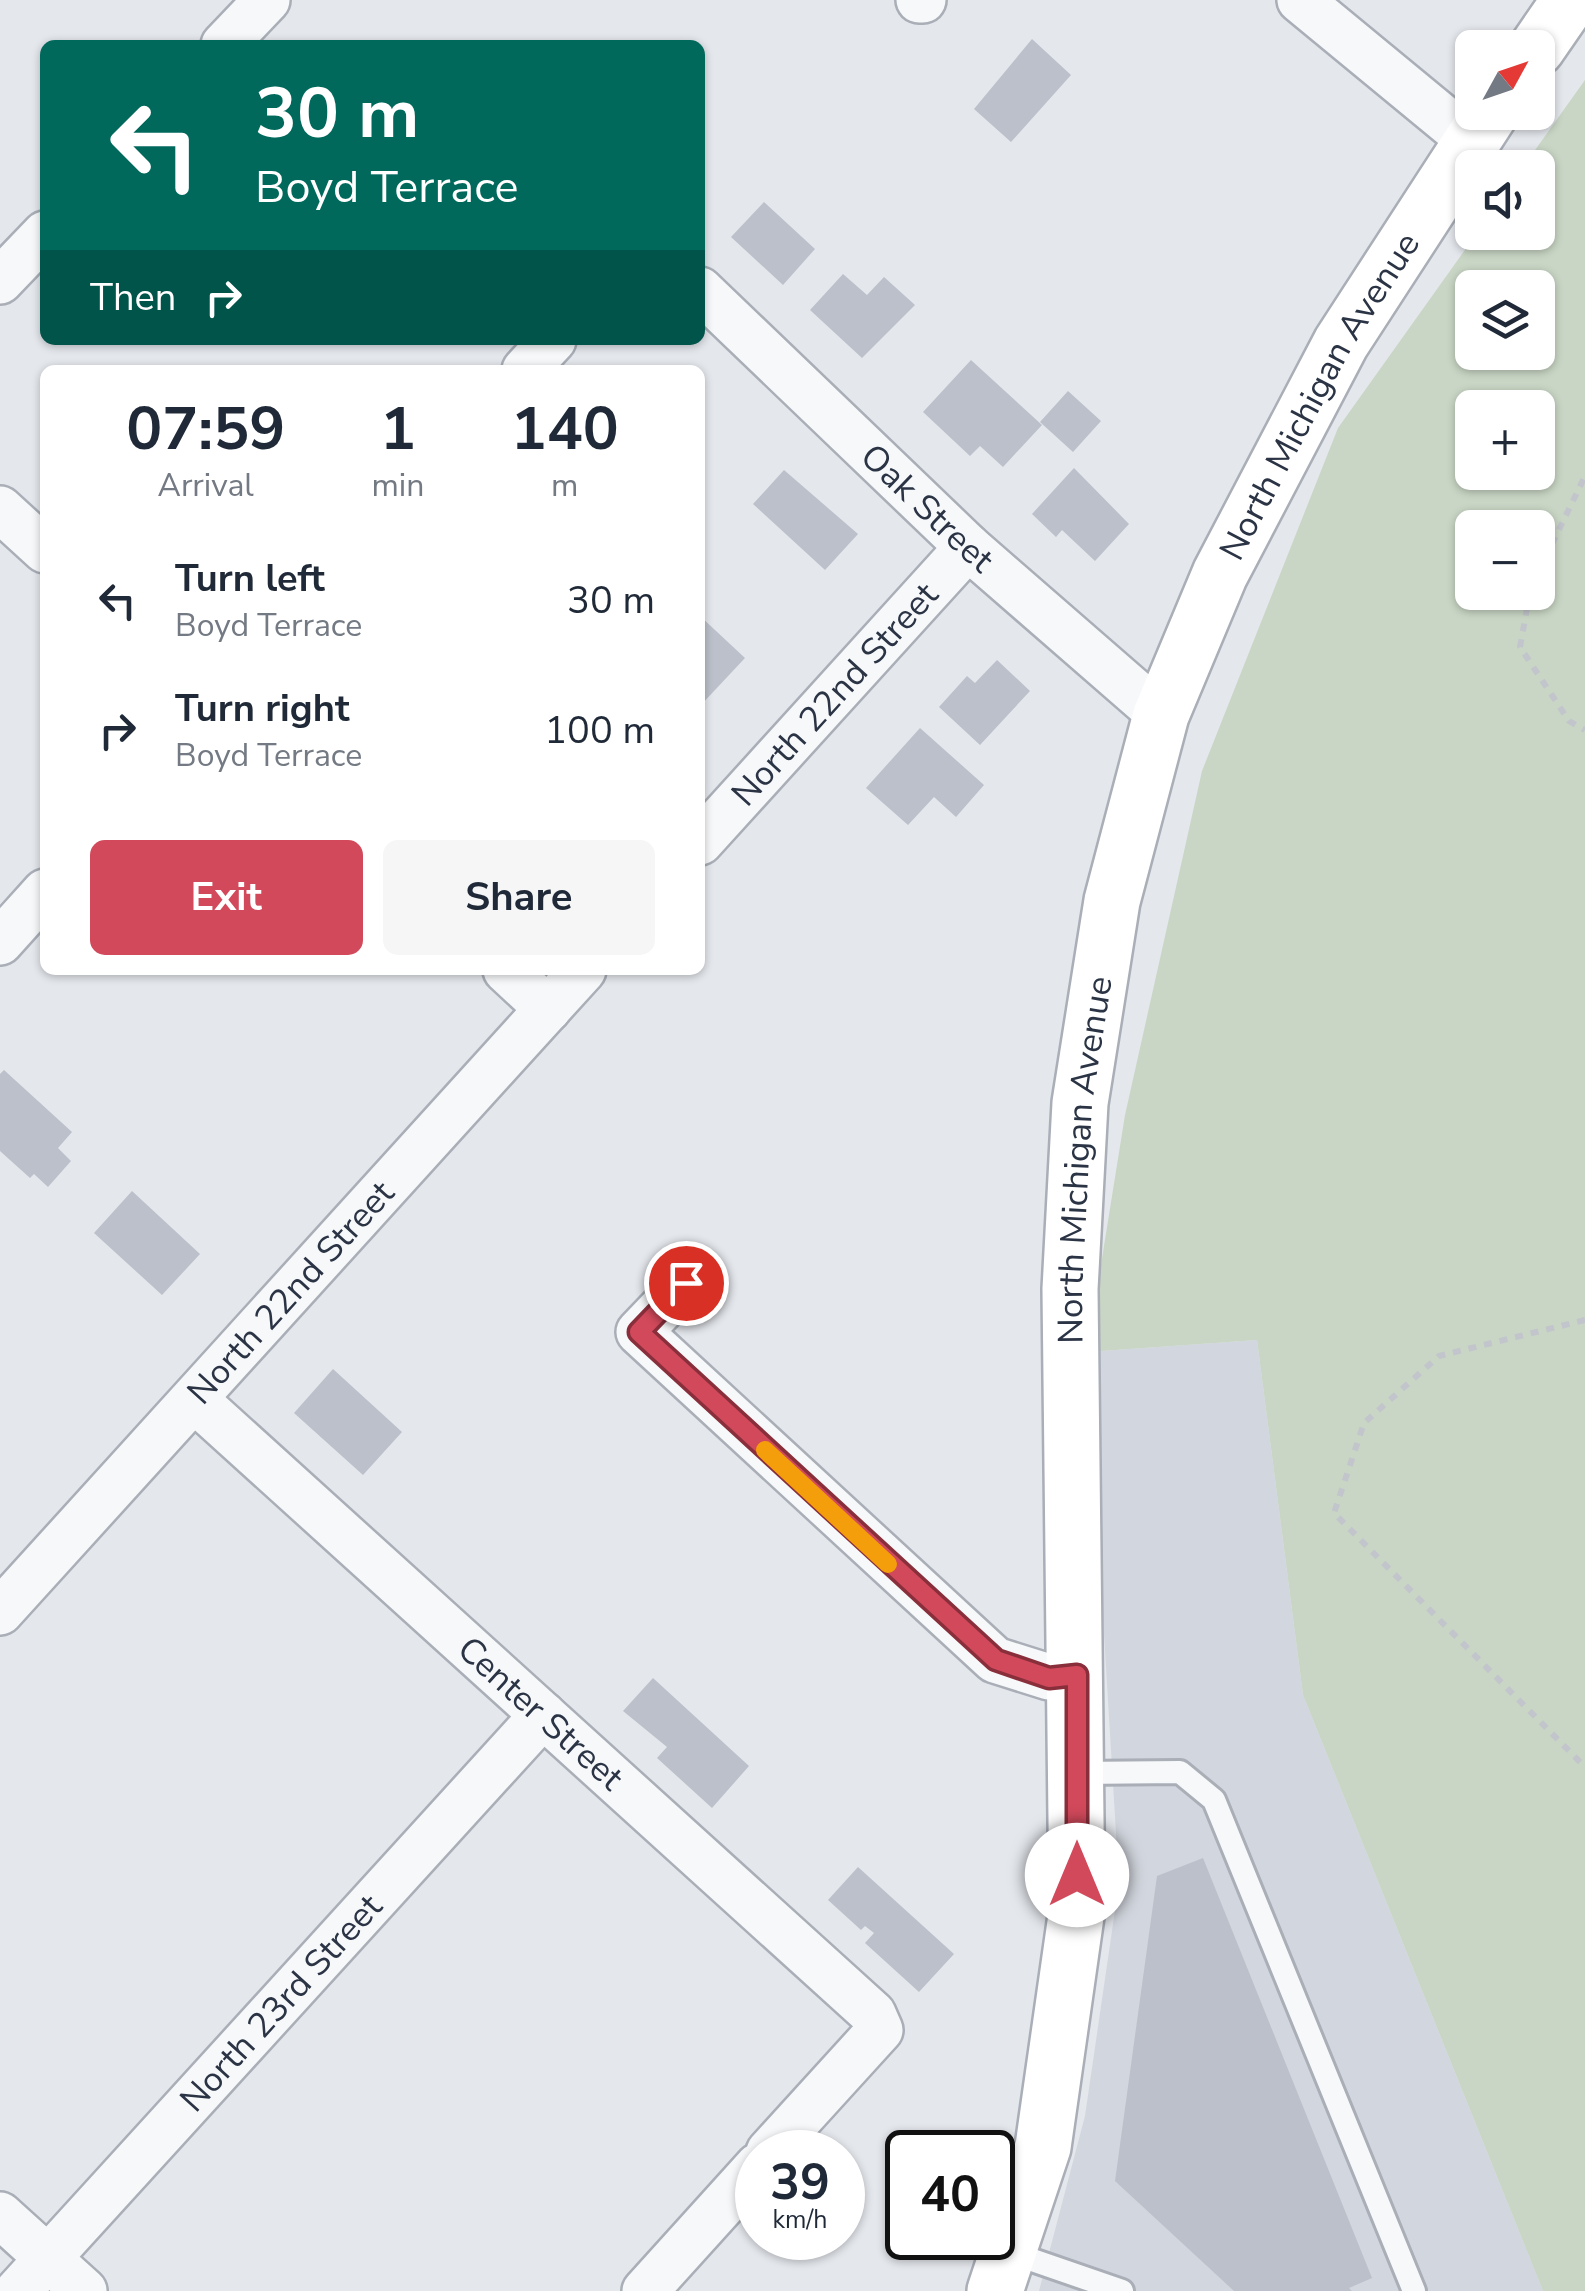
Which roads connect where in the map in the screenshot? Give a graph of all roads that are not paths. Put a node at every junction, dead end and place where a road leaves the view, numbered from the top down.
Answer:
1 (267, 0) edge
2 (1300, 0) edge
3 (1570, 0) edge
4 (1549, 30) edge
5 (229, 40) edge
6 (1455, 109) edge
7 (1479, 130) edge
8 (40, 239) edge
9 (0, 281) edge
10 (705, 295) edge
11 (548, 345) edge
12 (530, 365) edge
13 (0, 509) edge
14 (40, 545) edge
15 (968, 547) junction
16 (1161, 716) junction
17 (705, 836) edge
18 (40, 898) edge
19 (0, 942) edge
20 (511, 975) edge
21 (579, 975) edge
22 (548, 1009) junction
23 (686, 1283) dead end
24 (194, 1400) junction
25 (0, 1612) edge
26 (1077, 1675) junction
27 (543, 1715) junction
28 (1077, 1773) junction
29 (790, 2130) edge
30 (735, 2191) edge
31 (0, 2215) edge
32 (48, 2258) junction
33 (1002, 2272) edge
34 (18, 2291) edge
35 (84, 2291) edge
36 (645, 2291) edge
37 (1122, 2291) edge
38 (1414, 2291) edge

1 - 5 street
2 - 6 street
3 - 4 street
7 - 16 street, North Michigan Avenue
8 - 9 street
10 - 15 street, Oak Street
11 - 12 street
13 - 14 street
15 - 16 street, Oak Street
15 - 17 street, North 22nd Street
16 - 26 street, North Michigan Avenue
18 - 19 street
20 - 22 street
21 - 22 street, North 22nd Street
22 - 24 street, North 22nd Street
23 - 26 street
24 - 25 street, North 22nd Street
24 - 27 street, Center Street
26 - 28 street, North Michigan Avenue
27 - 29 street, Center Street
27 - 32 street, North 23rd Street
28 - 33 street, North Michigan Avenue
28 - 38 lane
30 - 36 street
31 - 32 street
32 - 34 street, North 23rd Street
32 - 35 street
33 - 37 lane

